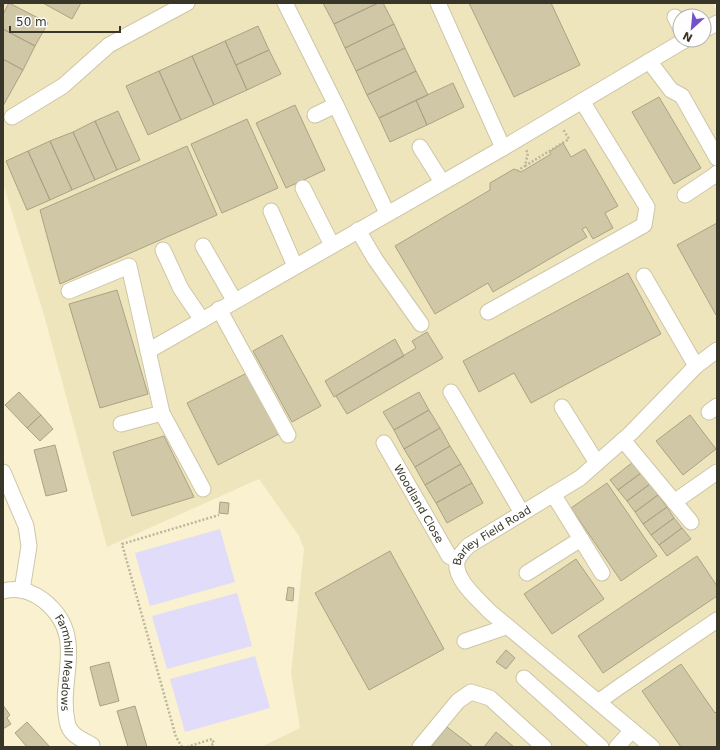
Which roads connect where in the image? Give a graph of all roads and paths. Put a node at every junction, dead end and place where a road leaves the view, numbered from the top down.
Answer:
1 (187, 3) edge
2 (286, 3) edge
3 (438, 3) edge
4 (672, 48) edge
5 (649, 61) junction
6 (582, 101) junction
7 (336, 105) junction
8 (315, 115) dead end
9 (555, 116) junction
10 (12, 117) dead end
11 (519, 138) junction
12 (420, 146) dead end
13 (503, 148) junction
14 (717, 158) edge
15 (525, 166) junction
16 (517, 170) dead end
17 (717, 173) edge
18 (442, 182) junction
19 (303, 188) dead end
20 (685, 195) dead end
21 (271, 211) dead end
22 (386, 213) junction
23 (358, 230) junction
24 (332, 245) junction
25 (203, 246) dead end
26 (162, 250) dead end
27 (295, 266) junction
28 (644, 276) dead end
29 (69, 291) dead end
30 (234, 300) junction
31 (219, 309) junction
32 (488, 312) dead end
33 (202, 320) junction
34 (421, 324) dead end
35 (148, 350) junction
36 (717, 350) edge
37 (696, 366) junction
38 (451, 392) dead end
39 (562, 407) dead end
40 (162, 413) junction
41 (121, 424) dead end
42 (288, 436) dead end
43 (623, 440) junction
44 (384, 443) dead end
45 (597, 463) junction
46 (3, 472) edge
47 (717, 472) edge
48 (203, 489) dead end
49 (553, 494) junction
50 (674, 502) junction
51 (522, 513) junction
52 (219, 515) dead end
53 (691, 522) dead end
54 (581, 540) junction
55 (457, 560) junction
56 (527, 573) dead end
57 (602, 573) dead end
58 (3, 590) edge
59 (22, 590) junction
60 (717, 620) edge
61 (506, 627) junction
62 (465, 642) dead end
63 (524, 678) dead end
64 (598, 702) junction
65 (632, 730) junction
66 (92, 745) dead end
67 (182, 747) edge
68 (187, 747) edge
69 (209, 747) edge
70 (420, 747) edge
71 (544, 747) edge
72 (601, 747) edge
73 (617, 747) edge
74 (652, 747) edge

1 - 10 street
2 - 7 street
3 - 13 street
4 - 5 street
5 - 6 street
5 - 14 street
6 - 9 street
6 - 32 street
7 - 8 street
7 - 22 street
9 - 11 street
9 - 15 path
11 - 13 street
11 - 15 path
12 - 18 street
13 - 18 street
15 - 16 path
17 - 20 street
18 - 22 street
19 - 24 street
21 - 27 street
22 - 23 street
23 - 24 street
23 - 34 street
24 - 27 street
25 - 30 street
26 - 33 street
27 - 30 street
28 - 37 street
29 - 35 street
30 - 31 street
31 - 33 street
31 - 42 street
33 - 35 street
35 - 40 street
36 - 37 street, Barley Field Road
37 - 43 street, Barley Field Road
38 - 51 street
39 - 45 street
40 - 41 street
40 - 48 street
43 - 45 street, Barley Field Road
43 - 50 street
44 - 55 street, Woodland Close
45 - 49 street, Barley Field Road
46 - 59 street
47 - 50 street
49 - 51 street, Barley Field Road
49 - 54 street
50 - 53 street
51 - 55 street, Barley Field Road
52 - 67 path
54 - 56 street
54 - 57 street
55 - 61 street, Barley Field Road
58 - 59 street, Farmhill Meadows
59 - 66 street, Farmhill Meadows
60 - 64 street
61 - 62 street
61 - 64 street, Barley Field Road
63 - 72 street
64 - 65 street, Barley Field Road
65 - 73 street
65 - 74 street, Barley Field Road
68 - 69 path
70 - 71 street

